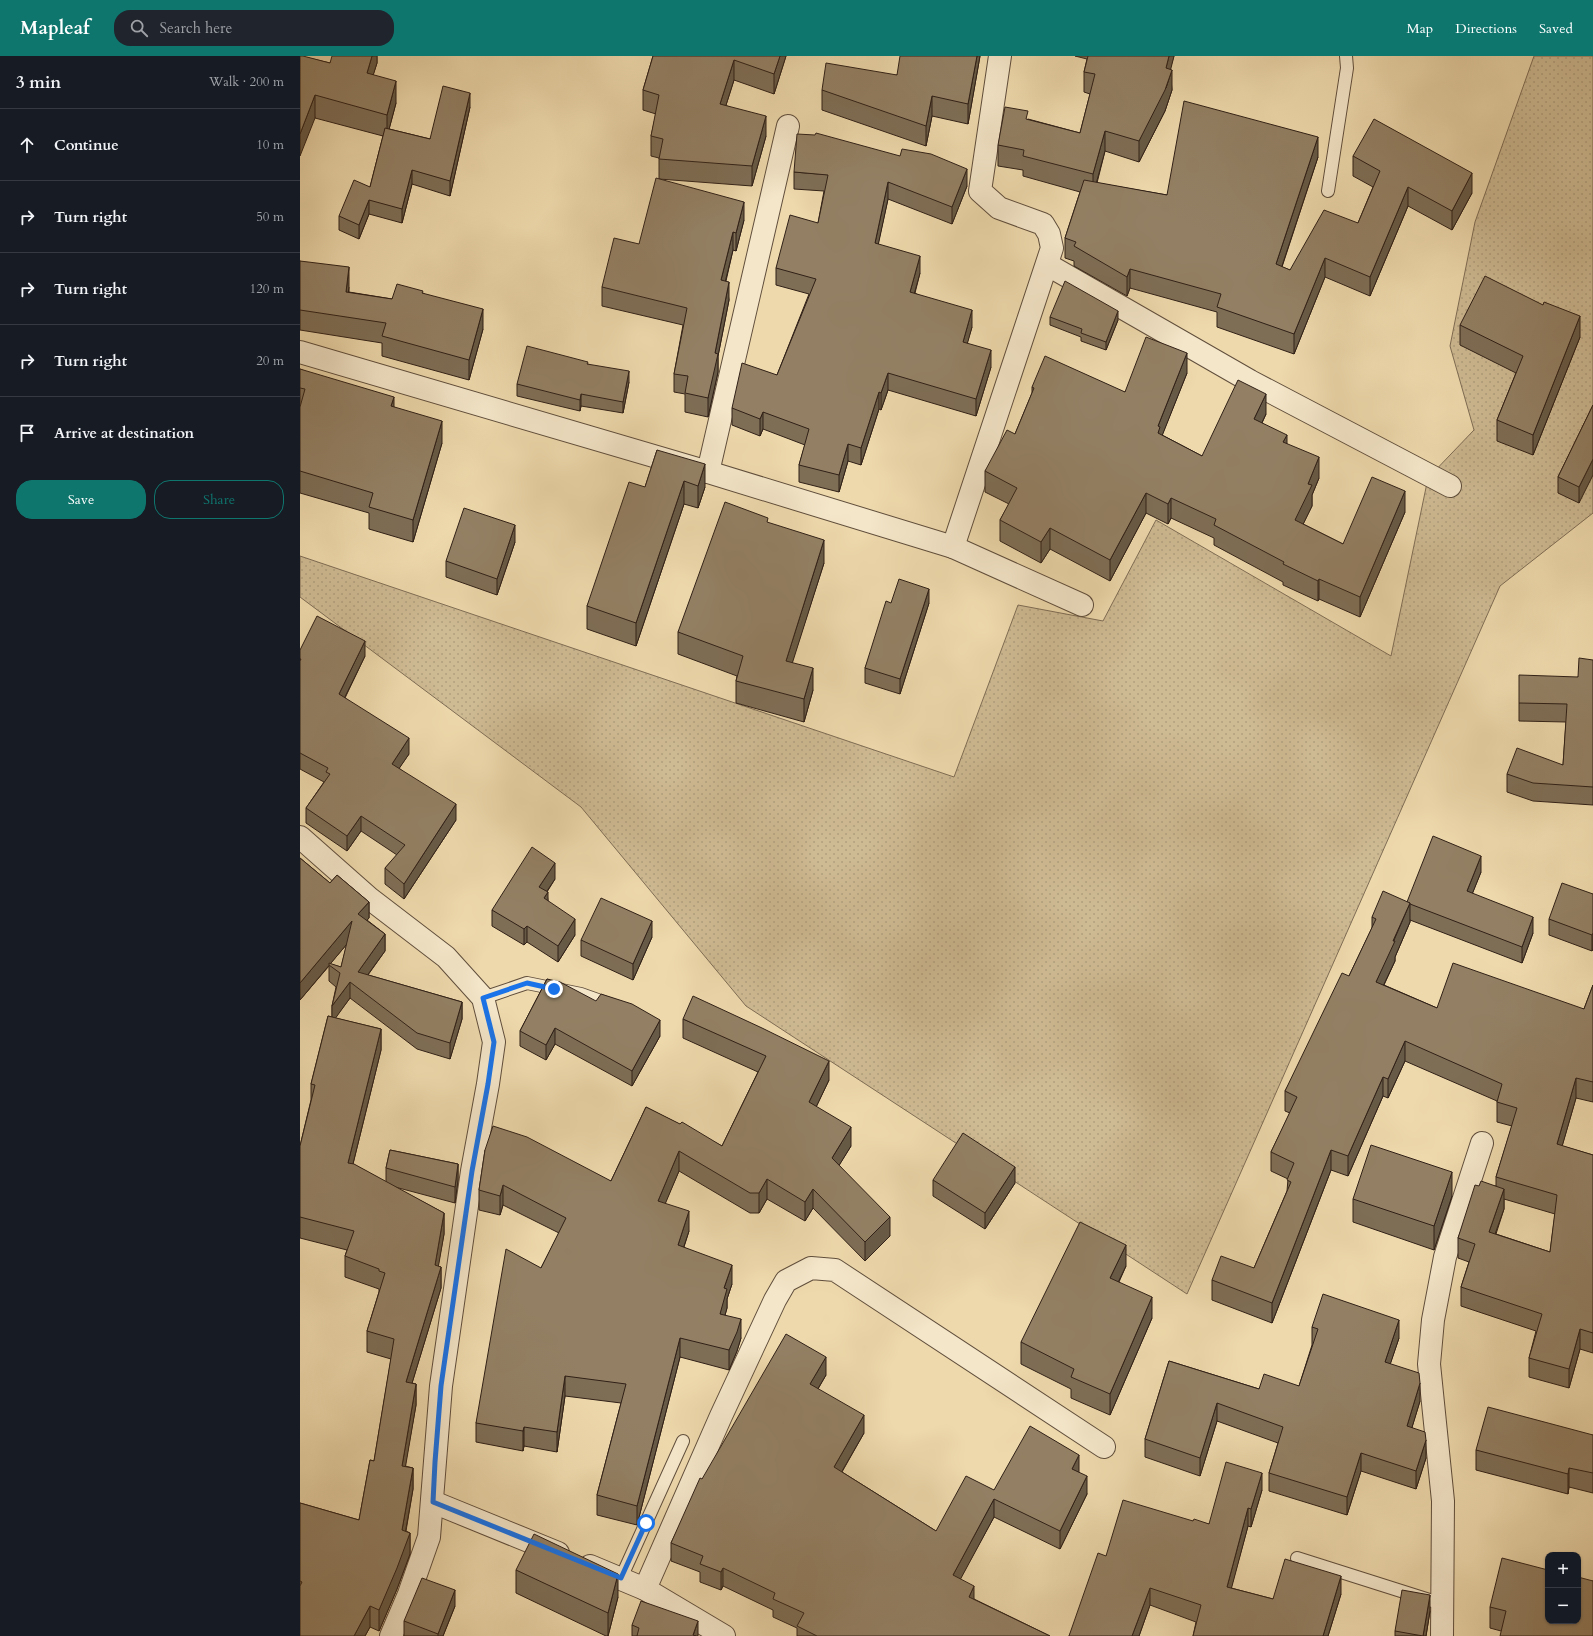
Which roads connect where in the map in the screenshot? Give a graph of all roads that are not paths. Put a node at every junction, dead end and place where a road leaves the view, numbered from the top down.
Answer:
1 (1000, 56) edge
2 (1346, 56) edge
3 (788, 126) dead end
4 (1328, 191) dead end
5 (1048, 264) junction
6 (300, 352) edge
7 (708, 472) junction
8 (1450, 486) dead end
9 (953, 547) junction
10 (1082, 605) dead end
11 (300, 837) edge
12 (483, 998) junction
13 (624, 1009) edge
14 (1482, 1143) dead end
15 (683, 1441) dead end
16 (1104, 1447) dead end
17 (433, 1502) junction
18 (1297, 1558) dead end
19 (621, 1578) junction
20 (645, 1589) junction
21 (1442, 1604) junction
22 (391, 1636) edge
23 (724, 1636) edge
24 (1442, 1636) edge

1 - 5 street
2 - 4 lane
3 - 7 street
5 - 8 street
5 - 9 street
6 - 7 street
7 - 9 street
9 - 10 street
11 - 12 street
12 - 13 lane
12 - 17 street
14 - 21 street
15 - 19 lane
16 - 20 street
17 - 19 street
17 - 22 street
18 - 21 lane
19 - 20 street
20 - 23 street
21 - 24 street

